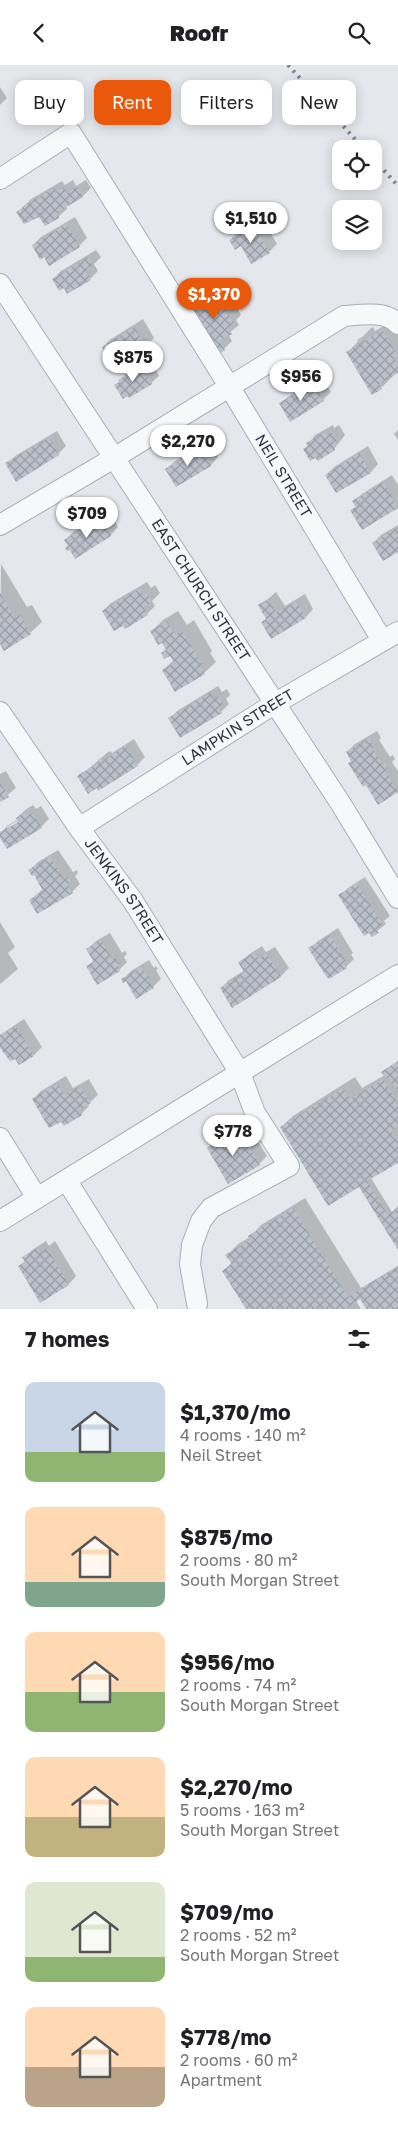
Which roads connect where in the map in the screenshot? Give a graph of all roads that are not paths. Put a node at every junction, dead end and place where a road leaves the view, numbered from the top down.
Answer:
1 (0, 179) edge
2 (0, 284) edge
3 (398, 324) edge
4 (229, 386) junction
5 (114, 458) junction
6 (0, 525) edge
7 (390, 636) edge
8 (274, 705) junction
9 (0, 712) edge
10 (79, 828) junction
11 (398, 898) edge
12 (398, 975) edge
13 (240, 1073) junction
14 (0, 1138) edge
15 (66, 1181) junction
16 (37, 1199) junction
17 (0, 1221) edge
18 (195, 1307) edge
19 (147, 1309) edge

1 - 4 street, NEIL STREET
2 - 5 street, EAST CHURCH STREET
3 - 4 street
4 - 5 street
4 - 7 street, NEIL STREET
5 - 6 street
5 - 8 street, EAST CHURCH STREET
7 - 8 street, LAMPKIN STREET
8 - 10 street, LAMPKIN STREET
8 - 11 street, EAST CHURCH STREET
9 - 10 street, JENKINS STREET
10 - 13 street, JENKINS STREET
12 - 13 street
13 - 15 street
13 - 18 street, JENKINS STREET
14 - 16 street
15 - 16 street
15 - 19 street
16 - 17 street

